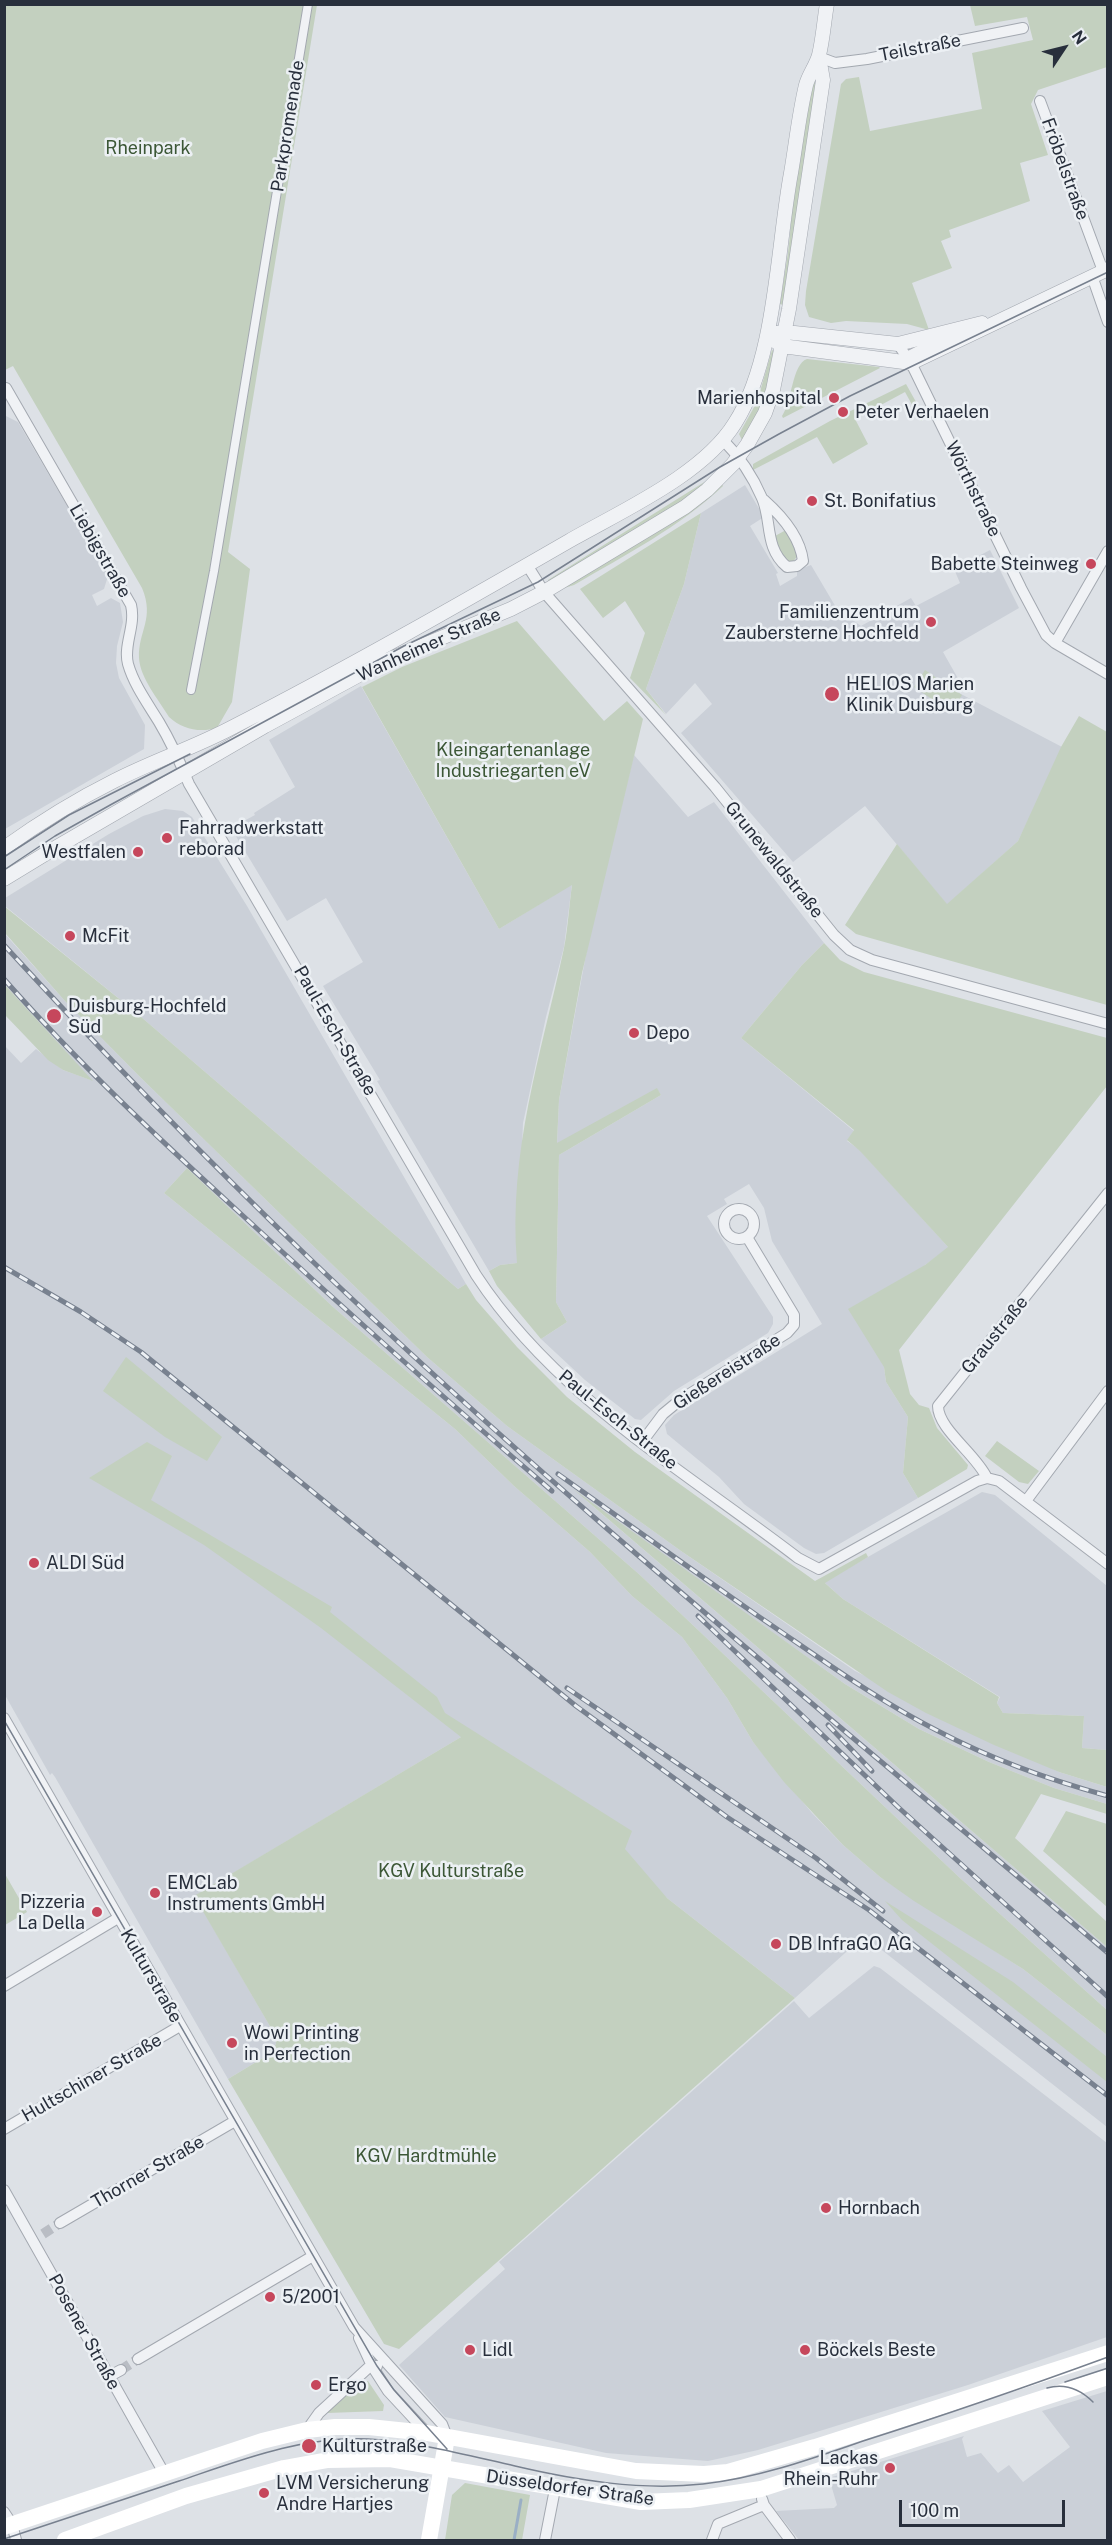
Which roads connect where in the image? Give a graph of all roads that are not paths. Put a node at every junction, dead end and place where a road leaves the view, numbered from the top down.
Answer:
1 (308, 4) edge
2 (827, 4) edge
3 (1023, 28) dead end
4 (819, 57) junction
5 (1040, 100) dead end
6 (1101, 272) edge
7 (997, 321) junction
8 (1107, 322) edge
9 (967, 326) junction
10 (785, 332) junction
11 (766, 334) junction
12 (898, 344) junction
13 (782, 346) junction
14 (911, 363) junction
15 (6, 388) dead end
16 (723, 440) junction
17 (739, 456) junction
18 (764, 500) junction
19 (1107, 551) edge
20 (527, 565) junction
21 (544, 592) junction
22 (1055, 643) junction
23 (1107, 674) edge
24 (191, 690) dead end
25 (176, 752) junction
26 (185, 773) junction
27 (4, 848) edge
28 (4, 879) edge
29 (1107, 1024) edge
30 (1107, 1193) edge
31 (747, 1237) dead end
32 (1107, 1391) edge
33 (642, 1442) junction
34 (987, 1478) junction
35 (1026, 1501) junction
36 (1107, 1564) edge
37 (4, 1718) edge
38 (118, 1918) junction
39 (4, 1986) edge
40 (180, 2026) junction
41 (235, 2121) junction
42 (4, 2129) edge
43 (4, 2190) edge
44 (60, 2223) tunnel mouth
45 (43, 2234) tunnel mouth
46 (32, 2240) junction
47 (313, 2256) junction
48 (356, 2330) junction
49 (1107, 2354) edge
50 (138, 2359) tunnel mouth
51 (372, 2366) junction
52 (389, 2366) junction
53 (121, 2370) tunnel mouth
54 (108, 2377) junction
55 (1107, 2377) edge
56 (306, 2430) junction
57 (427, 2433) junction
58 (447, 2437) junction
59 (800, 2451) junction
60 (441, 2468) junction
61 (164, 2473) junction
62 (791, 2480) junction
63 (555, 2489) junction
64 (762, 2497) junction
65 (9, 2526) edge
66 (24, 2541) edge
67 (65, 2541) edge
68 (429, 2541) edge
69 (545, 2541) edge
70 (712, 2541) edge
71 (790, 2541) edge

1 - 24 street, Parkpromenade
2 - 4 street
3 - 4 street, Teilstraße
4 - 10 street
4 - 11 street
5 - 6 street, Fröbelstraße
6 - 7 street
6 - 8 street, Fröbelstraße
7 - 9 street
7 - 14 street
9 - 12 street
9 - 14 street
10 - 11 street
10 - 12 street
10 - 13 street, Wanheimer Straße
11 - 13 street
11 - 16 street, Wanheimer Straße
12 - 14 street, Wörthstraße
13 - 14 street
13 - 17 street, Wanheimer Straße
14 - 22 street, Wörthstraße
15 - 25 street, Liebigstraße
16 - 17 street
16 - 20 street, Wanheimer Straße
17 - 18 street
17 - 21 street, Wanheimer Straße
18 - 18 street
19 - 22 street
20 - 21 street, Grunewaldstraße
20 - 25 street, Wanheimer Straße
21 - 26 street, Wanheimer Straße
21 - 29 street, Grunewaldstraße
22 - 23 street, Wörthstraße
25 - 26 street, Paul-Esch-Straße
25 - 27 street, Wanheimer Straße
26 - 28 street, Wanheimer Straße
26 - 33 street, Paul-Esch-Straße
30 - 34 street, Graustraße
31 - 33 street, Gießereistraße
32 - 35 street
33 - 34 street, Paul-Esch-Straße
34 - 35 street
35 - 36 street
37 - 38 street, Kulturstraße
38 - 39 street
38 - 40 street, Kulturstraße
40 - 41 street, Kulturstraße
40 - 42 street, Hultschiner Straße
41 - 44 street, Thorner Straße
41 - 47 street, Kulturstraße
43 - 46 street, Posener Straße
45 - 46 street
46 - 54 street, Posener Straße
47 - 48 street, Kulturstraße
47 - 50 street
48 - 51 street, Kulturstraße
48 - 52 street, Kulturstraße
49 - 59 main road, Düsseldorfer Straße
51 - 52 street
51 - 56 street
51 - 57 street, Kulturstraße
52 - 58 street, Kulturstraße
53 - 54 street
54 - 61 street, Posener Straße
55 - 62 main road, Düsseldorfer Straße
56 - 57 main road, Düsseldorfer Straße
56 - 61 main road, Düsseldorfer Straße
57 - 58 main road, Düsseldorfer Straße
57 - 60 main road
58 - 59 main road, Düsseldorfer Straße
58 - 60 main road
59 - 62 main road
60 - 63 main road, Düsseldorfer Straße
60 - 67 main road, Düsseldorfer Straße
60 - 68 main road
61 - 65 main road, Düsseldorfer Straße
62 - 64 main road, Düsseldorfer Straße
63 - 64 main road, Düsseldorfer Straße
63 - 69 street
64 - 70 street
64 - 71 street
65 - 66 street

